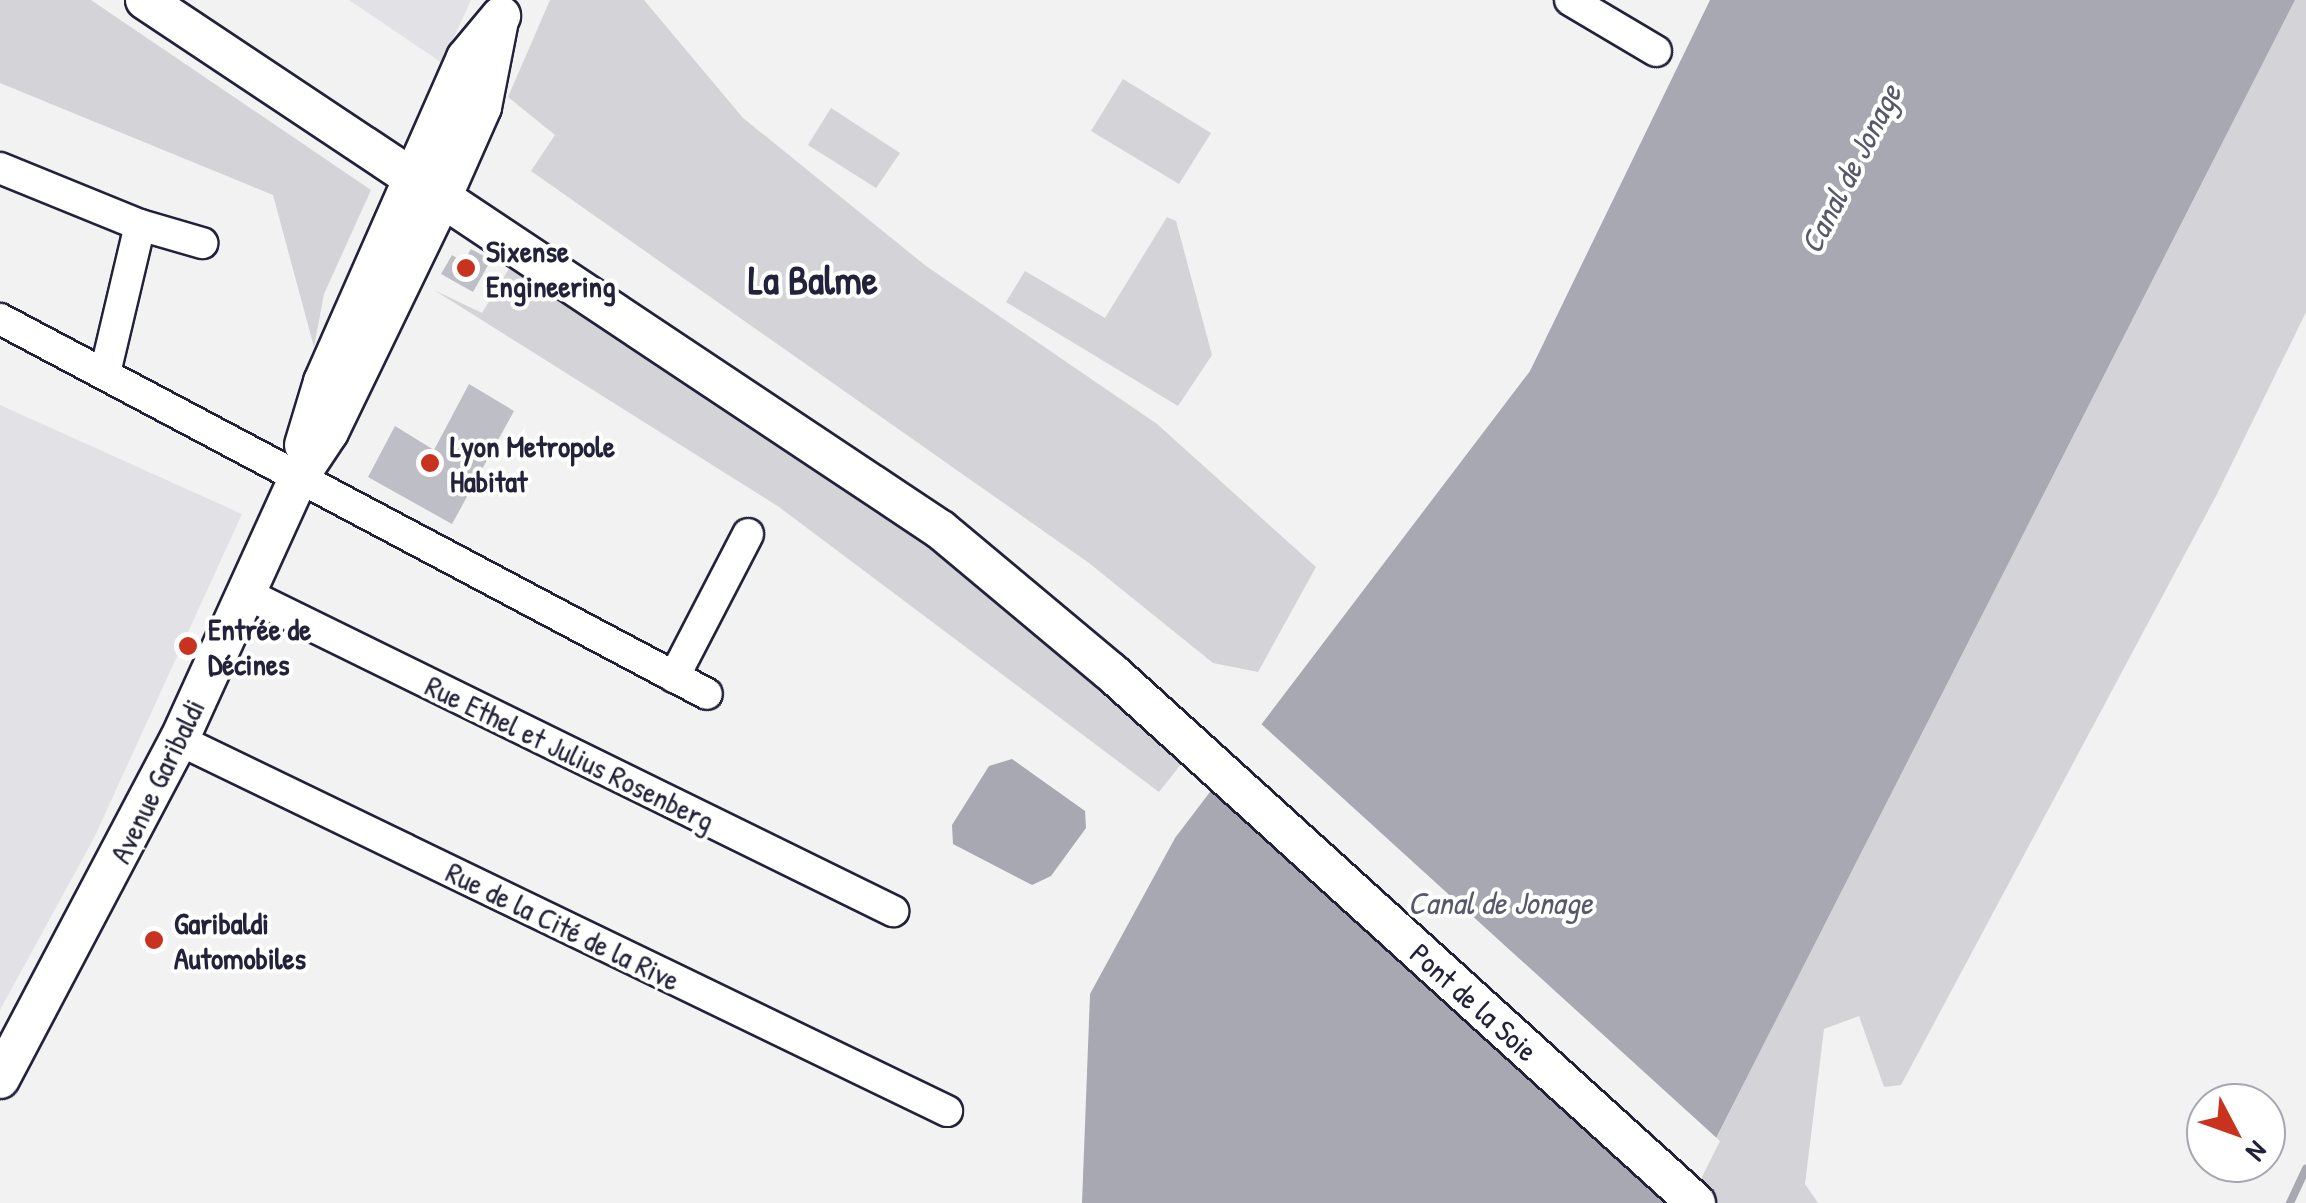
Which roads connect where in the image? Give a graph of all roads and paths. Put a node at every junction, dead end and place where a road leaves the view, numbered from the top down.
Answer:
1 (145, 0) edge
2 (1570, 0) edge
3 (503, 10) edge
4 (1656, 52) dead end
5 (0, 168) edge
6 (427, 192) junction
7 (140, 225) junction
8 (202, 243) dead end
9 (0, 319) edge
10 (105, 373) junction
11 (299, 477) junction
12 (748, 534) dead end
13 (247, 594) junction
14 (674, 676) junction
15 (707, 694) dead end
16 (179, 740) junction
17 (893, 912) dead end
18 (0, 1079) edge
19 (946, 1111) dead end
20 (1696, 1203) edge

1 - 6 main road, Pont de la Soie
2 - 4 street
3 - 6 main road, Avenue Garibaldi
5 - 7 street
6 - 11 main road, Avenue Garibaldi
6 - 20 main road, Pont de la Soie
7 - 8 street
7 - 10 street
9 - 10 street
10 - 11 street
11 - 13 main road, Avenue Garibaldi
11 - 14 street
12 - 14 street
13 - 16 main road, Avenue Garibaldi
13 - 17 street, Rue Ethel et Julius Rosenberg
14 - 15 street
16 - 18 main road, Avenue Garibaldi
16 - 19 street, Rue de la Cité de la Rive

